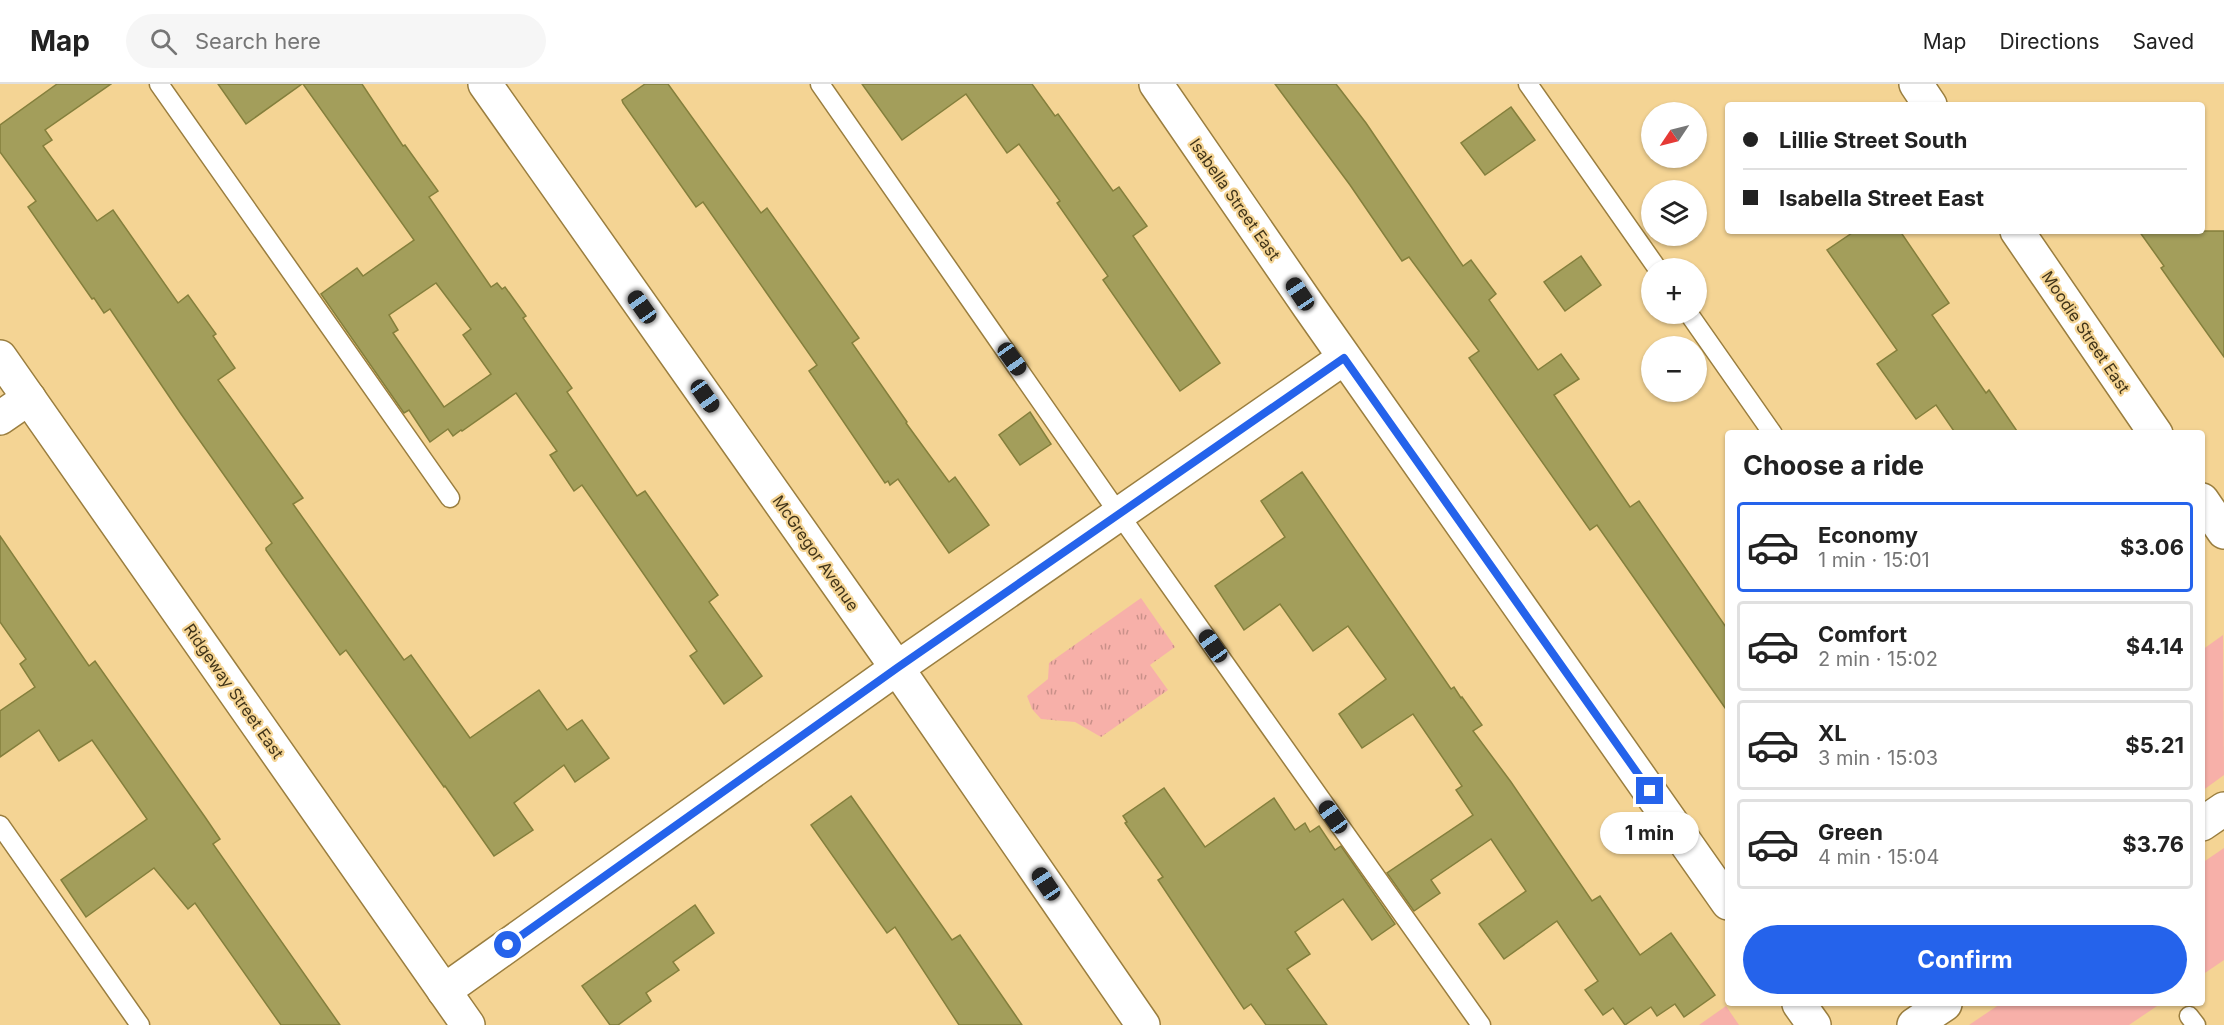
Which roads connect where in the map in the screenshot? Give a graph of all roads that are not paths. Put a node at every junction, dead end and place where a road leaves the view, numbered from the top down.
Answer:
1 (159, 84) edge
2 (485, 84) edge
3 (820, 84) edge
4 (1156, 84) edge
5 (1528, 84) edge
6 (1916, 84) edge
7 (1928, 102) edge
8 (2019, 234) edge
9 (1650, 258) edge
10 (1696, 324) edge
11 (0, 357) edge
12 (1344, 358) junction
13 (29, 398) junction
14 (0, 418) edge
15 (1770, 430) edge
16 (2153, 430) edge
17 (450, 498) dead end
18 (2205, 504) edge
19 (1119, 514) junction
20 (2224, 532) edge
21 (897, 668) junction
22 (2224, 809) edge
23 (2205, 822) edge
24 (0, 825) edge
25 (1725, 899) edge
26 (444, 990) junction
27 (1800, 1006) edge
28 (1942, 1006) edge
29 (140, 1025) edge
30 (468, 1025) edge
31 (1143, 1025) edge
32 (1480, 1025) edge
33 (1814, 1025) edge
34 (1914, 1025) edge

1 - 17 lane
2 - 21 street, McGregor Avenue
3 - 19 lane
4 - 12 street, Isabella Street East
5 - 9 lane
6 - 7 street
8 - 16 street, Moodie Street East
10 - 15 lane
11 - 13 street, Ridgeway Street East
12 - 19 street
12 - 25 street, Isabella Street East
13 - 14 street
13 - 26 street, Ridgeway Street East
18 - 20 street
19 - 21 street
19 - 32 lane
21 - 26 street
21 - 31 street, McGregor Avenue
22 - 23 street
24 - 29 lane
26 - 30 street, Ridgeway Street East
27 - 33 street
28 - 34 street

